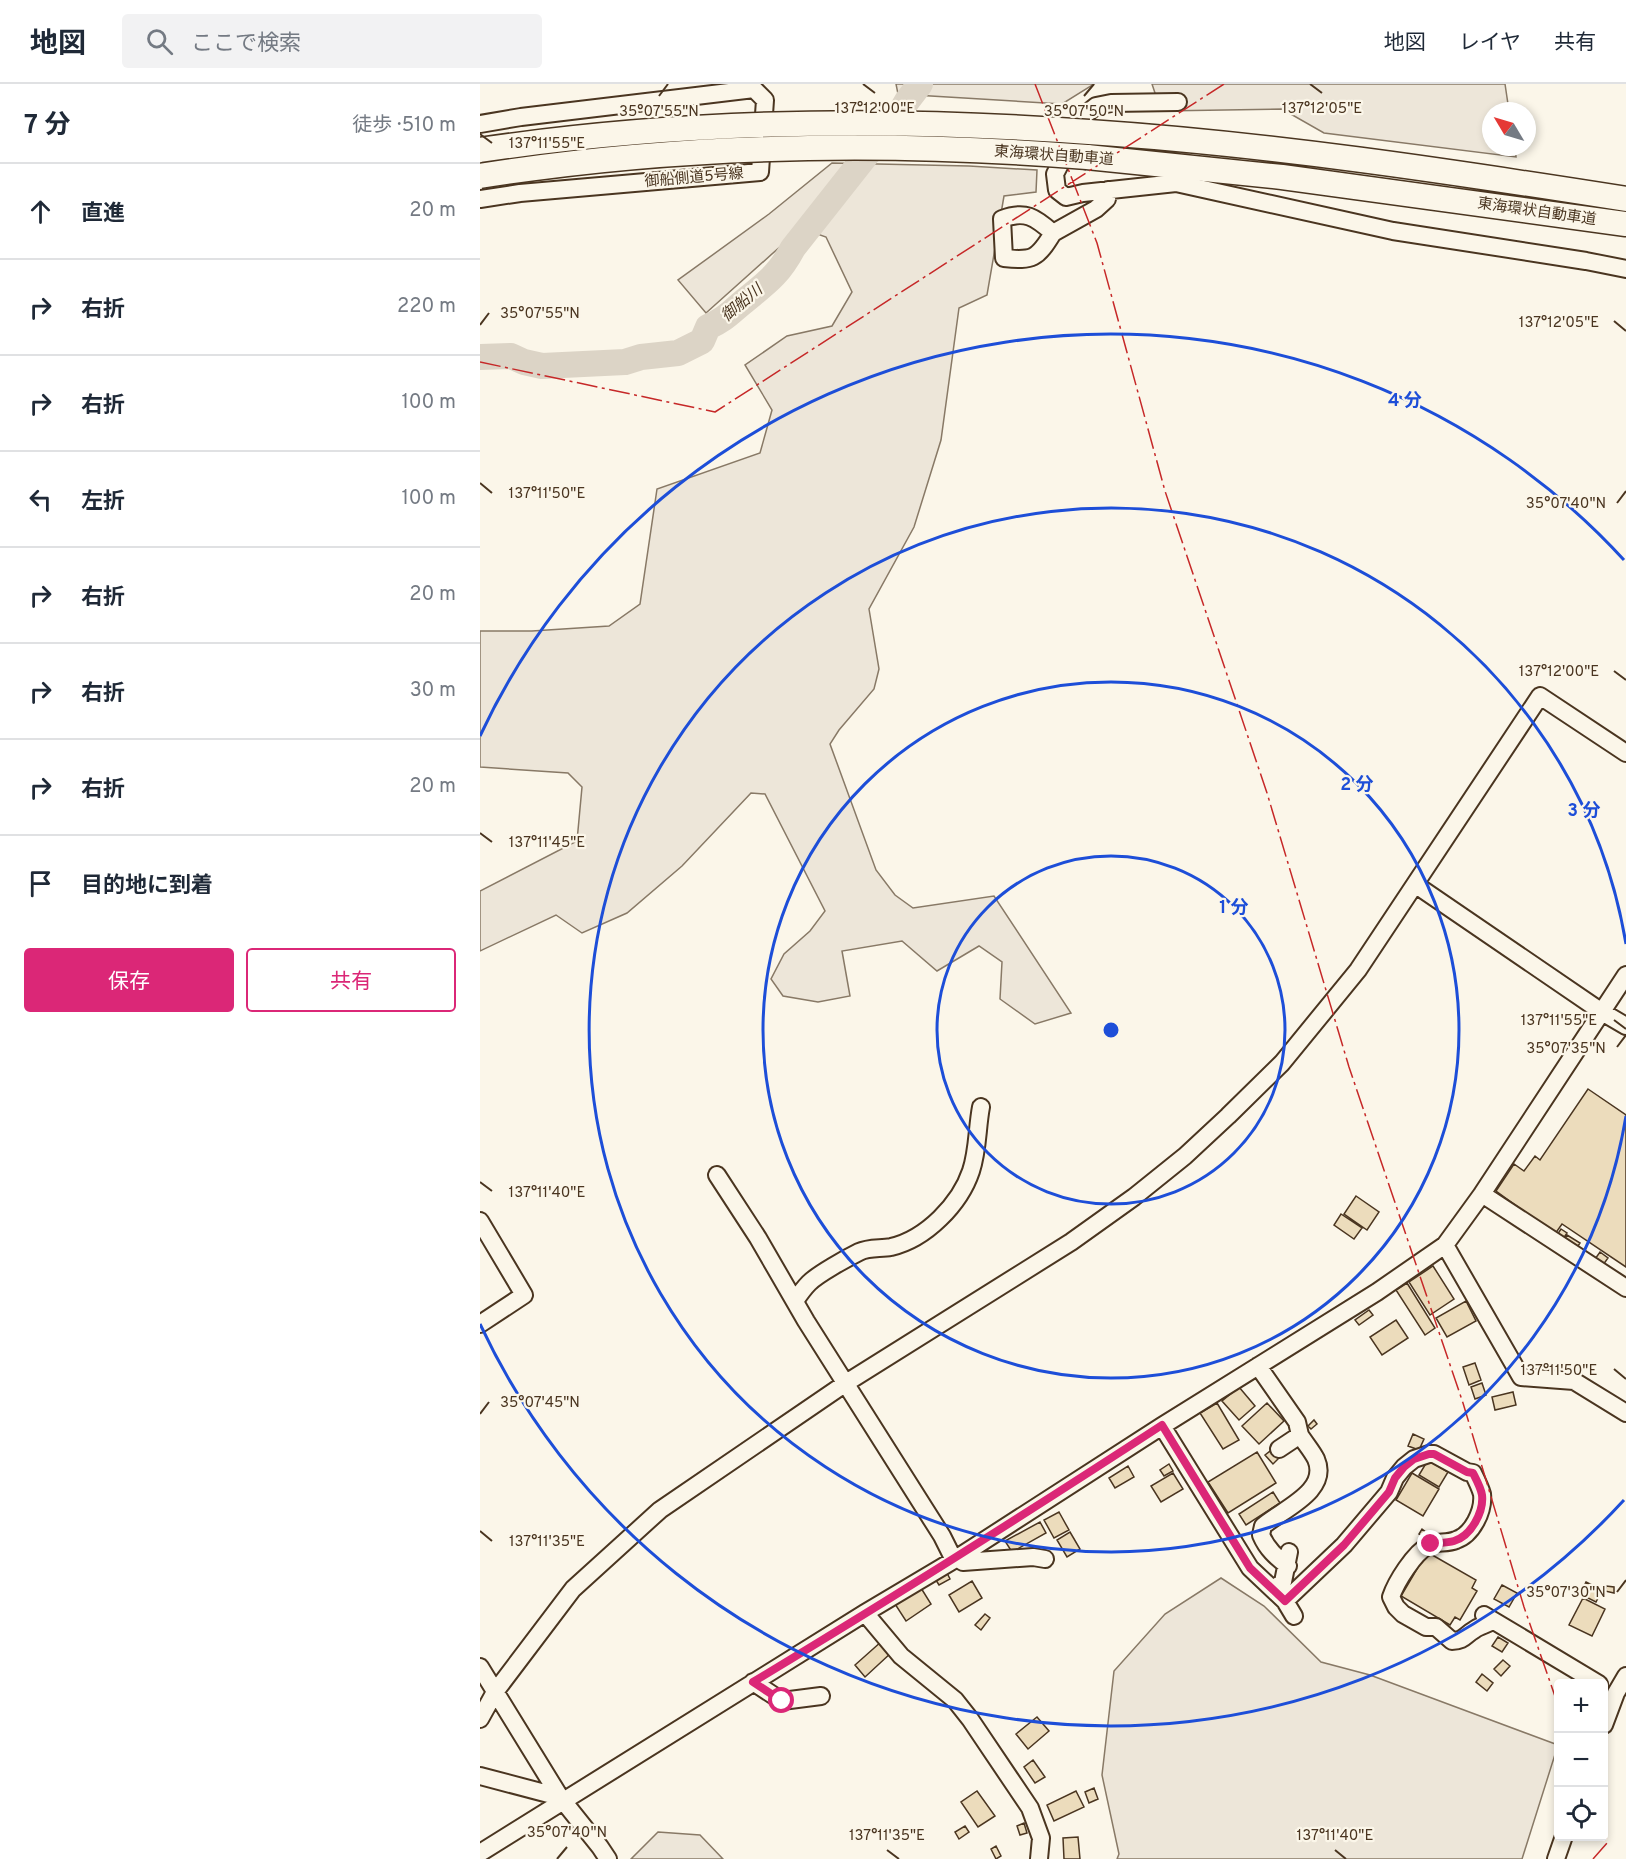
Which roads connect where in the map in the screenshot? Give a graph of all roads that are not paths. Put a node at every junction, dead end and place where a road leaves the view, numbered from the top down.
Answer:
1 (1178, 102) dead end
2 (521, 117) junction
3 (480, 124) edge
4 (480, 150) edge
5 (480, 176) edge
6 (1108, 190) junction
7 (520, 193) junction
8 (480, 199) edge
9 (1626, 199) edge
10 (1626, 224) edge
11 (1053, 233) dead end
12 (1626, 269) edge
13 (1626, 753) edge
14 (1416, 885) junction
15 (1626, 975) edge
16 (1602, 1012) junction
17 (1626, 1026) edge
18 (981, 1107) dead end
19 (717, 1175) dead end
20 (1482, 1194) junction
21 (480, 1221) edge
22 (1445, 1245) junction
23 (1626, 1288) edge
24 (795, 1301) junction
25 (480, 1324) edge
26 (1258, 1366) junction
27 (846, 1383) junction
28 (1626, 1413) edge
29 (1162, 1425) junction
30 (1300, 1436) junction
31 (1279, 1449) dead end
32 (956, 1559) junction
33 (1045, 1559) dead end
34 (1284, 1602) junction
35 (865, 1612) junction
36 (480, 1666) edge
37 (1626, 1676) edge
38 (1592, 1679) edge
39 (753, 1682) junction
40 (1610, 1689) edge
41 (495, 1692) junction
42 (821, 1696) dead end
43 (480, 1719) edge
44 (480, 1776) edge
45 (561, 1799) junction
46 (1562, 1841) edge
47 (480, 1853) edge
48 (608, 1859) edge
49 (1039, 1859) edge
50 (1556, 1859) edge

1 - 6 street
2 - 3 street, 御船側道5号線
2 - 7 street
2 - 7 street, 御船側道5号線
4 - 9 highway, 東海環状自動車道, bridge
5 - 10 highway, 東海環状自動車道, bridge
6 - 11 street
6 - 12 street
7 - 8 street, 御船側道5号線
13 - 14 street
14 - 16 street
14 - 27 street
15 - 16 street
16 - 17 street
16 - 20 street
18 - 24 street
19 - 24 street
20 - 22 street
20 - 23 street
21 - 25 street
22 - 26 street
22 - 28 street
24 - 27 street
26 - 29 street
26 - 30 street
27 - 32 street
27 - 41 street
29 - 32 street
29 - 34 street
30 - 31 street
30 - 34 street
32 - 33 street
32 - 35 street
34 - 38 street
35 - 39 street
35 - 49 street
36 - 41 street
37 - 40 street
39 - 42 street
39 - 45 street
41 - 43 street
41 - 45 street
44 - 45 street
45 - 47 street
45 - 48 street
46 - 50 street

